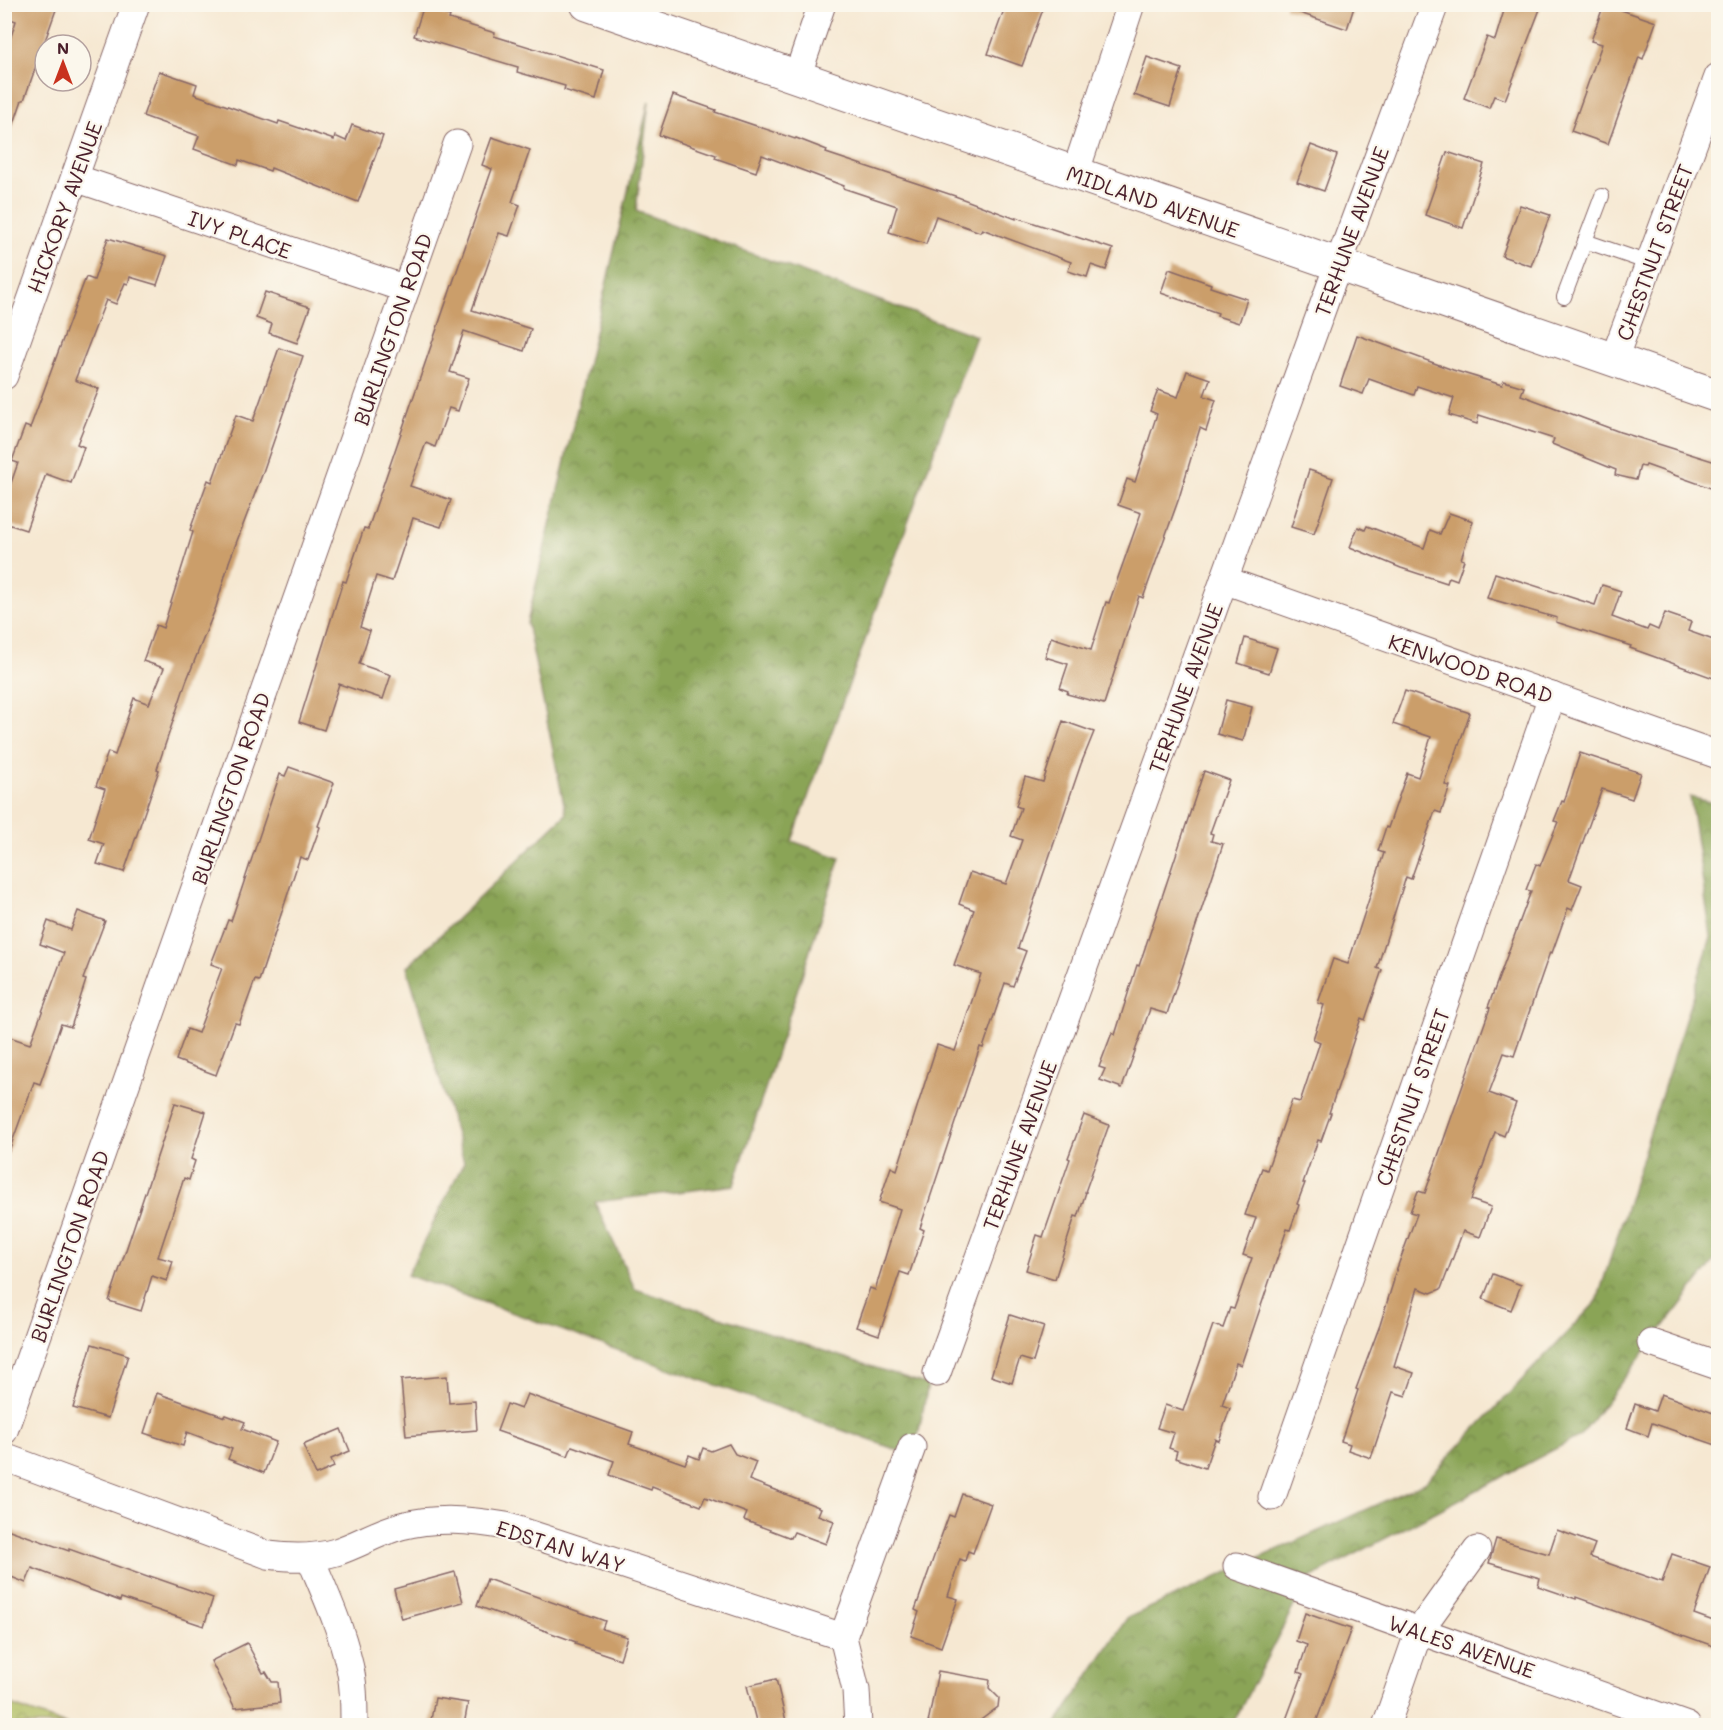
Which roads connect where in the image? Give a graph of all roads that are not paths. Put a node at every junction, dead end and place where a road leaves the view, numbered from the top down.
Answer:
1 (136, 4) edge
2 (587, 4) edge
3 (822, 4) edge
4 (1131, 4) edge
5 (1435, 4) edge
6 (797, 77) junction
7 (1719, 77) edge
8 (457, 144) dead end
9 (1075, 174) junction
10 (75, 178) junction
11 (1602, 196) dead end
12 (1585, 241) junction
13 (1649, 263) junction
14 (1338, 265) junction
15 (406, 289) junction
16 (1564, 297) dead end
17 (1614, 359) junction
18 (4, 376) edge
19 (1719, 396) edge
20 (1224, 580) junction
21 (1552, 696) junction
22 (1719, 755) edge
23 (1651, 1342) dead end
24 (1719, 1366) edge
25 (937, 1373) dead end
26 (4, 1431) edge
27 (912, 1448) dead end
28 (4, 1457) edge
29 (1272, 1497) dead end
30 (1477, 1550) dead end
31 (310, 1557) junction
32 (1237, 1566) dead end
33 (1419, 1631) junction
34 (843, 1637) junction
35 (354, 1725) edge
36 (858, 1725) edge
37 (1386, 1725) edge
38 (1687, 1725) edge

1 - 10 street, HICKORY AVENUE
2 - 6 street, MIDLAND AVENUE
3 - 6 street
4 - 9 street
5 - 14 street, TERHUNE AVENUE
6 - 9 street, MIDLAND AVENUE
7 - 13 street, CHESTNUT STREET
8 - 15 street, BURLINGTON ROAD
9 - 14 street, MIDLAND AVENUE
10 - 15 street, IVY PLACE
10 - 18 street, HICKORY AVENUE
11 - 12 lane
12 - 13 lane
12 - 16 lane
13 - 17 street, CHESTNUT STREET
14 - 17 street, MIDLAND AVENUE
14 - 20 street, TERHUNE AVENUE
15 - 26 street, BURLINGTON ROAD
17 - 19 street, MIDLAND AVENUE
20 - 21 street, KENWOOD ROAD
20 - 25 street, TERHUNE AVENUE
21 - 22 street, KENWOOD ROAD
21 - 29 street, CHESTNUT STREET
23 - 24 street
27 - 34 street
28 - 31 street, EDSTAN WAY
30 - 33 street
31 - 34 street, EDSTAN WAY
31 - 35 street
32 - 33 street, WALES AVENUE
33 - 37 street
33 - 38 street, WALES AVENUE
34 - 36 street

